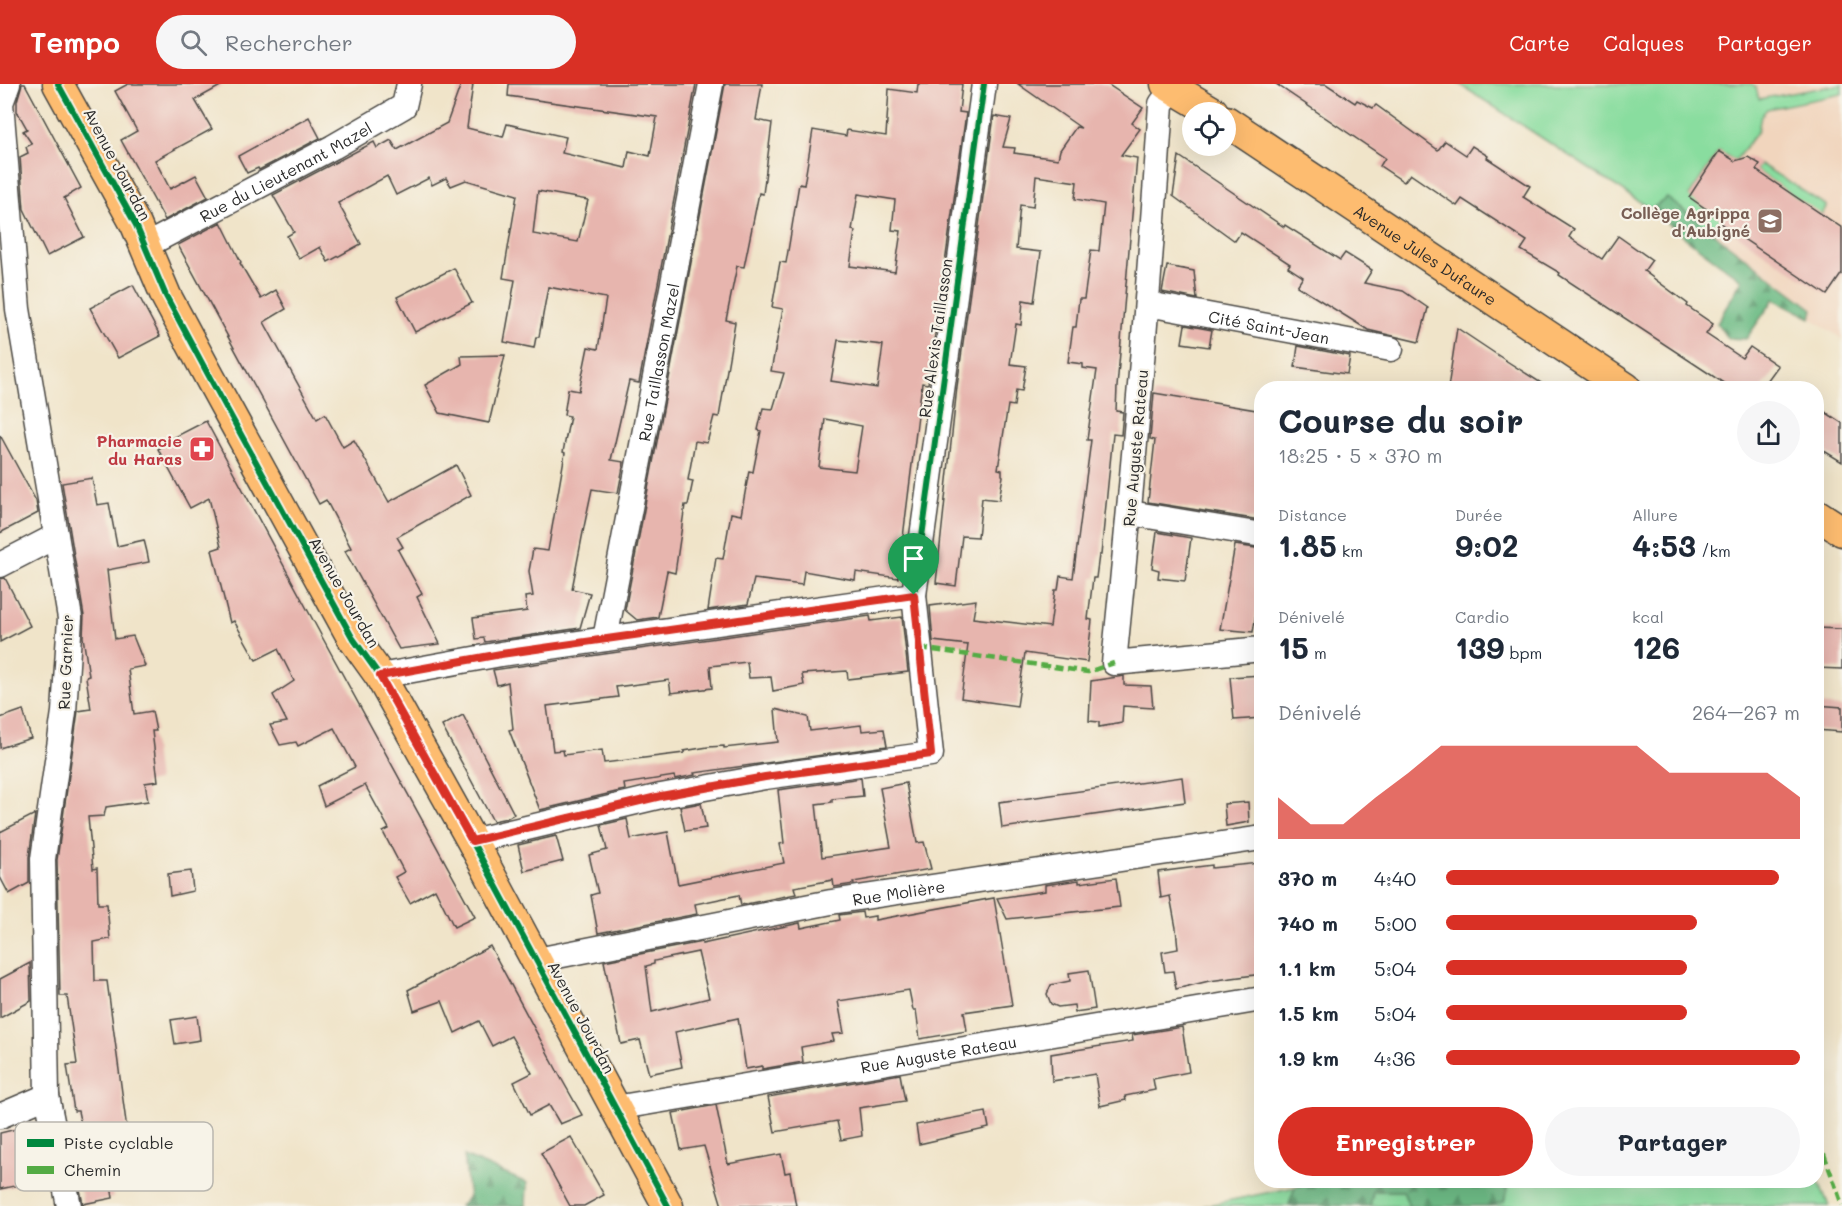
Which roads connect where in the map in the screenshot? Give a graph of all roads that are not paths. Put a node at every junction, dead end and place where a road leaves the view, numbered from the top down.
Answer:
1 (8, 84) edge
2 (58, 84) edge
3 (409, 84) edge
4 (711, 84) edge
5 (984, 84) edge
6 (1171, 86) edge
7 (1197, 102) edge
8 (1236, 128) edge
9 (146, 246) junction
10 (1148, 304) junction
11 (9, 314) edge
12 (1391, 349) dead end
13 (1616, 381) edge
14 (1130, 513) junction
15 (1824, 519) edge
16 (1842, 531) edge
17 (1254, 534) edge
18 (56, 536) junction
19 (0, 565) edge
20 (914, 595) junction
21 (605, 639) junction
22 (1254, 650) edge
23 (380, 676) junction
24 (1254, 839) edge
25 (472, 841) junction
26 (537, 960) junction
27 (1254, 1000) edge
28 (47, 1096) junction
29 (615, 1108) junction
30 (0, 1116) edge
31 (52, 1122) edge
32 (66, 1191) edge
33 (69, 1206) edge
34 (668, 1206) edge

1 - 11 street, Rue Garnier
2 - 9 main road, Avenue Jourdan
3 - 9 street, Rue du Lieutenant Mazel
4 - 21 street, Rue Taillasson Mazel
5 - 20 street, Rue Alexis Taillasson
6 - 7 main road
6 - 10 street, Rue Auguste Rateau
8 - 13 main road, Avenue Jules Dufaure
9 - 23 main road, Avenue Jourdan
10 - 12 street, Cité Saint-Jean
10 - 14 street, Rue Auguste Rateau
11 - 18 street, Rue Garnier
14 - 17 street
14 - 22 street, Rue Auguste Rateau
15 - 16 main road
18 - 19 street
18 - 28 street, Rue Garnier
20 - 21 street
20 - 25 street, Rue Alexis Taillasson
21 - 23 street
23 - 25 main road, Avenue Jourdan
24 - 26 street, Rue Molière
25 - 26 main road, Avenue Jourdan
26 - 29 main road, Avenue Jourdan
27 - 29 street, Rue Auguste Rateau
28 - 30 street
28 - 31 street, Rue Garnier
29 - 34 main road, Avenue Jourdan
32 - 33 street, Rue Garnier

